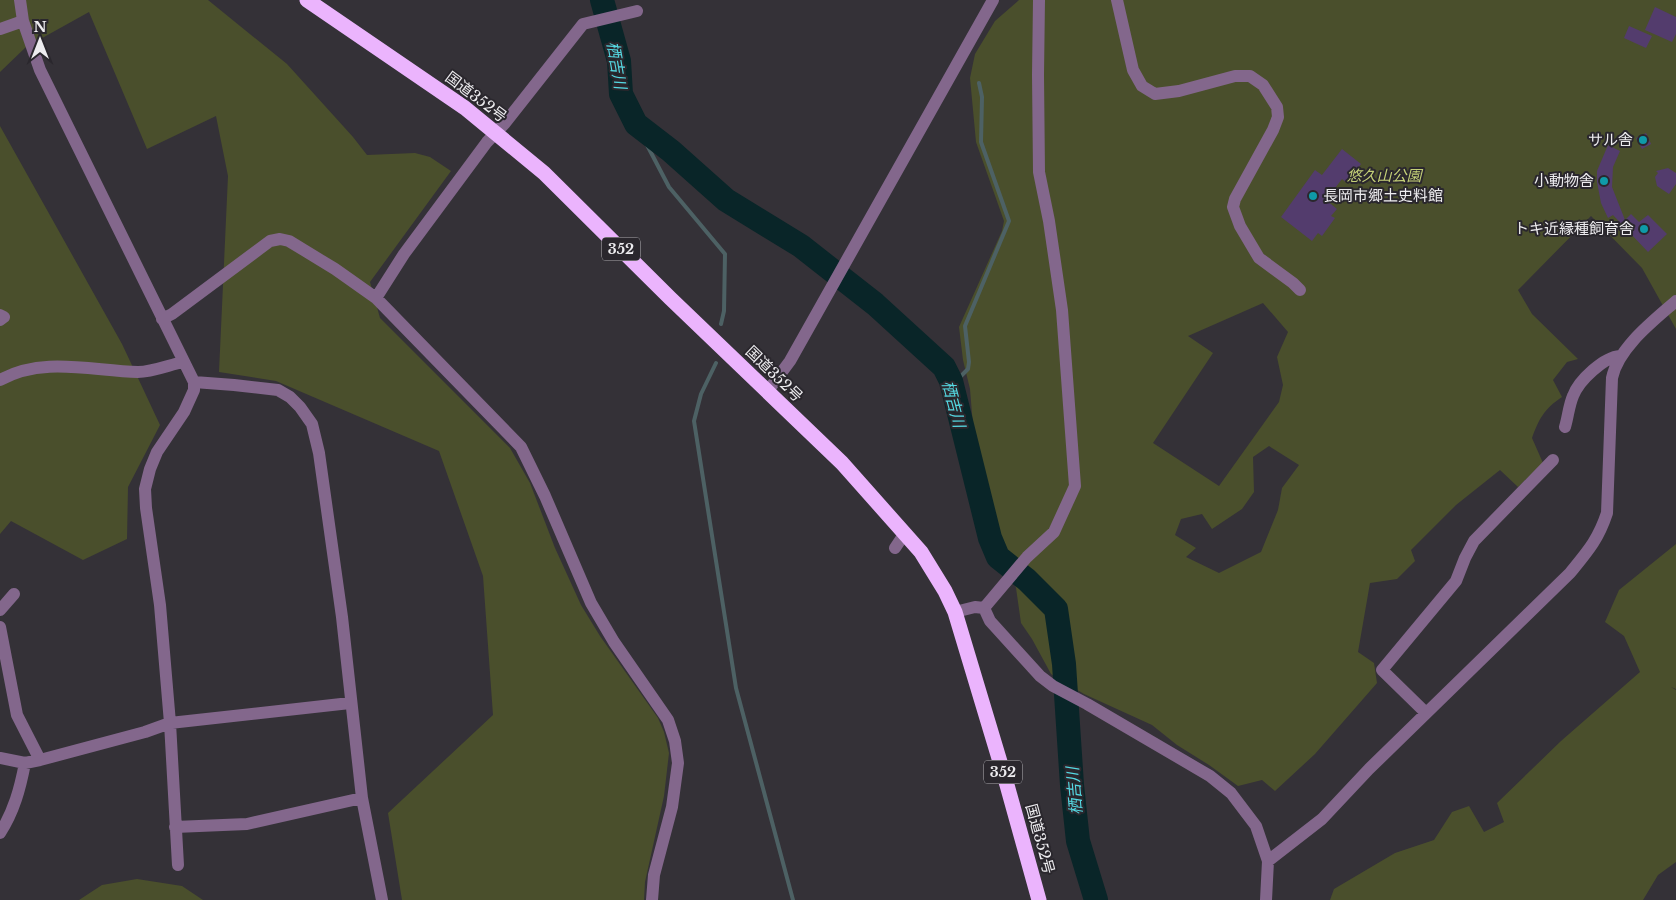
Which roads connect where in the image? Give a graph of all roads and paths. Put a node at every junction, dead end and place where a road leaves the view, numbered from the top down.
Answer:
1 (20, 0) edge
2 (308, 0) edge
3 (993, 0) edge
4 (1040, 0) edge
5 (1117, 0) edge
6 (637, 11) dead end
7 (23, 21) junction
8 (0, 29) edge
9 (494, 133) junction
10 (1300, 290) dead end
11 (376, 298) junction
12 (1676, 301) edge
13 (0, 315) edge
14 (162, 319) junction
15 (0, 320) edge
16 (1620, 356) junction
17 (183, 362) junction
18 (0, 380) edge
19 (194, 382) junction
20 (767, 392) junction
21 (1565, 427) dead end
22 (1553, 460) dead end
23 (905, 533) junction
24 (895, 548) dead end
25 (14, 594) dead end
26 (984, 608) junction
27 (0, 610) edge
28 (955, 612) junction
29 (0, 627) edge
30 (350, 703) junction
31 (1426, 713) junction
32 (170, 723) junction
33 (0, 758) edge
34 (40, 760) junction
35 (25, 763) junction
36 (362, 798) junction
37 (175, 827) junction
38 (0, 833) edge
39 (1268, 862) junction
40 (178, 865) dead end
41 (382, 900) edge
42 (652, 900) edge
43 (1039, 900) edge
44 (1266, 900) edge

1 - 7 street
2 - 9 highway, 国道352号 / 352
3 - 20 street
4 - 26 street
5 - 10 street
6 - 9 street
7 - 8 street
7 - 14 street
9 - 11 street
9 - 20 highway, 国道352号 / 352
11 - 14 street
11 - 42 street
12 - 16 street
13 - 15 street
14 - 17 street
16 - 21 street
16 - 31 street
17 - 18 street
17 - 19 street
19 - 30 street
19 - 32 street
20 - 23 highway, 国道352号 / 352
22 - 31 street
23 - 24 street
23 - 28 highway, 国道352号 / 352
25 - 27 street
26 - 28 street
26 - 39 street
28 - 43 highway, 国道352号 / 352
29 - 34 street
30 - 32 street
30 - 36 street
31 - 39 street
32 - 34 street
32 - 37 street
33 - 35 street
34 - 35 street
35 - 38 street
36 - 37 street
36 - 41 street
37 - 40 street
39 - 44 street

